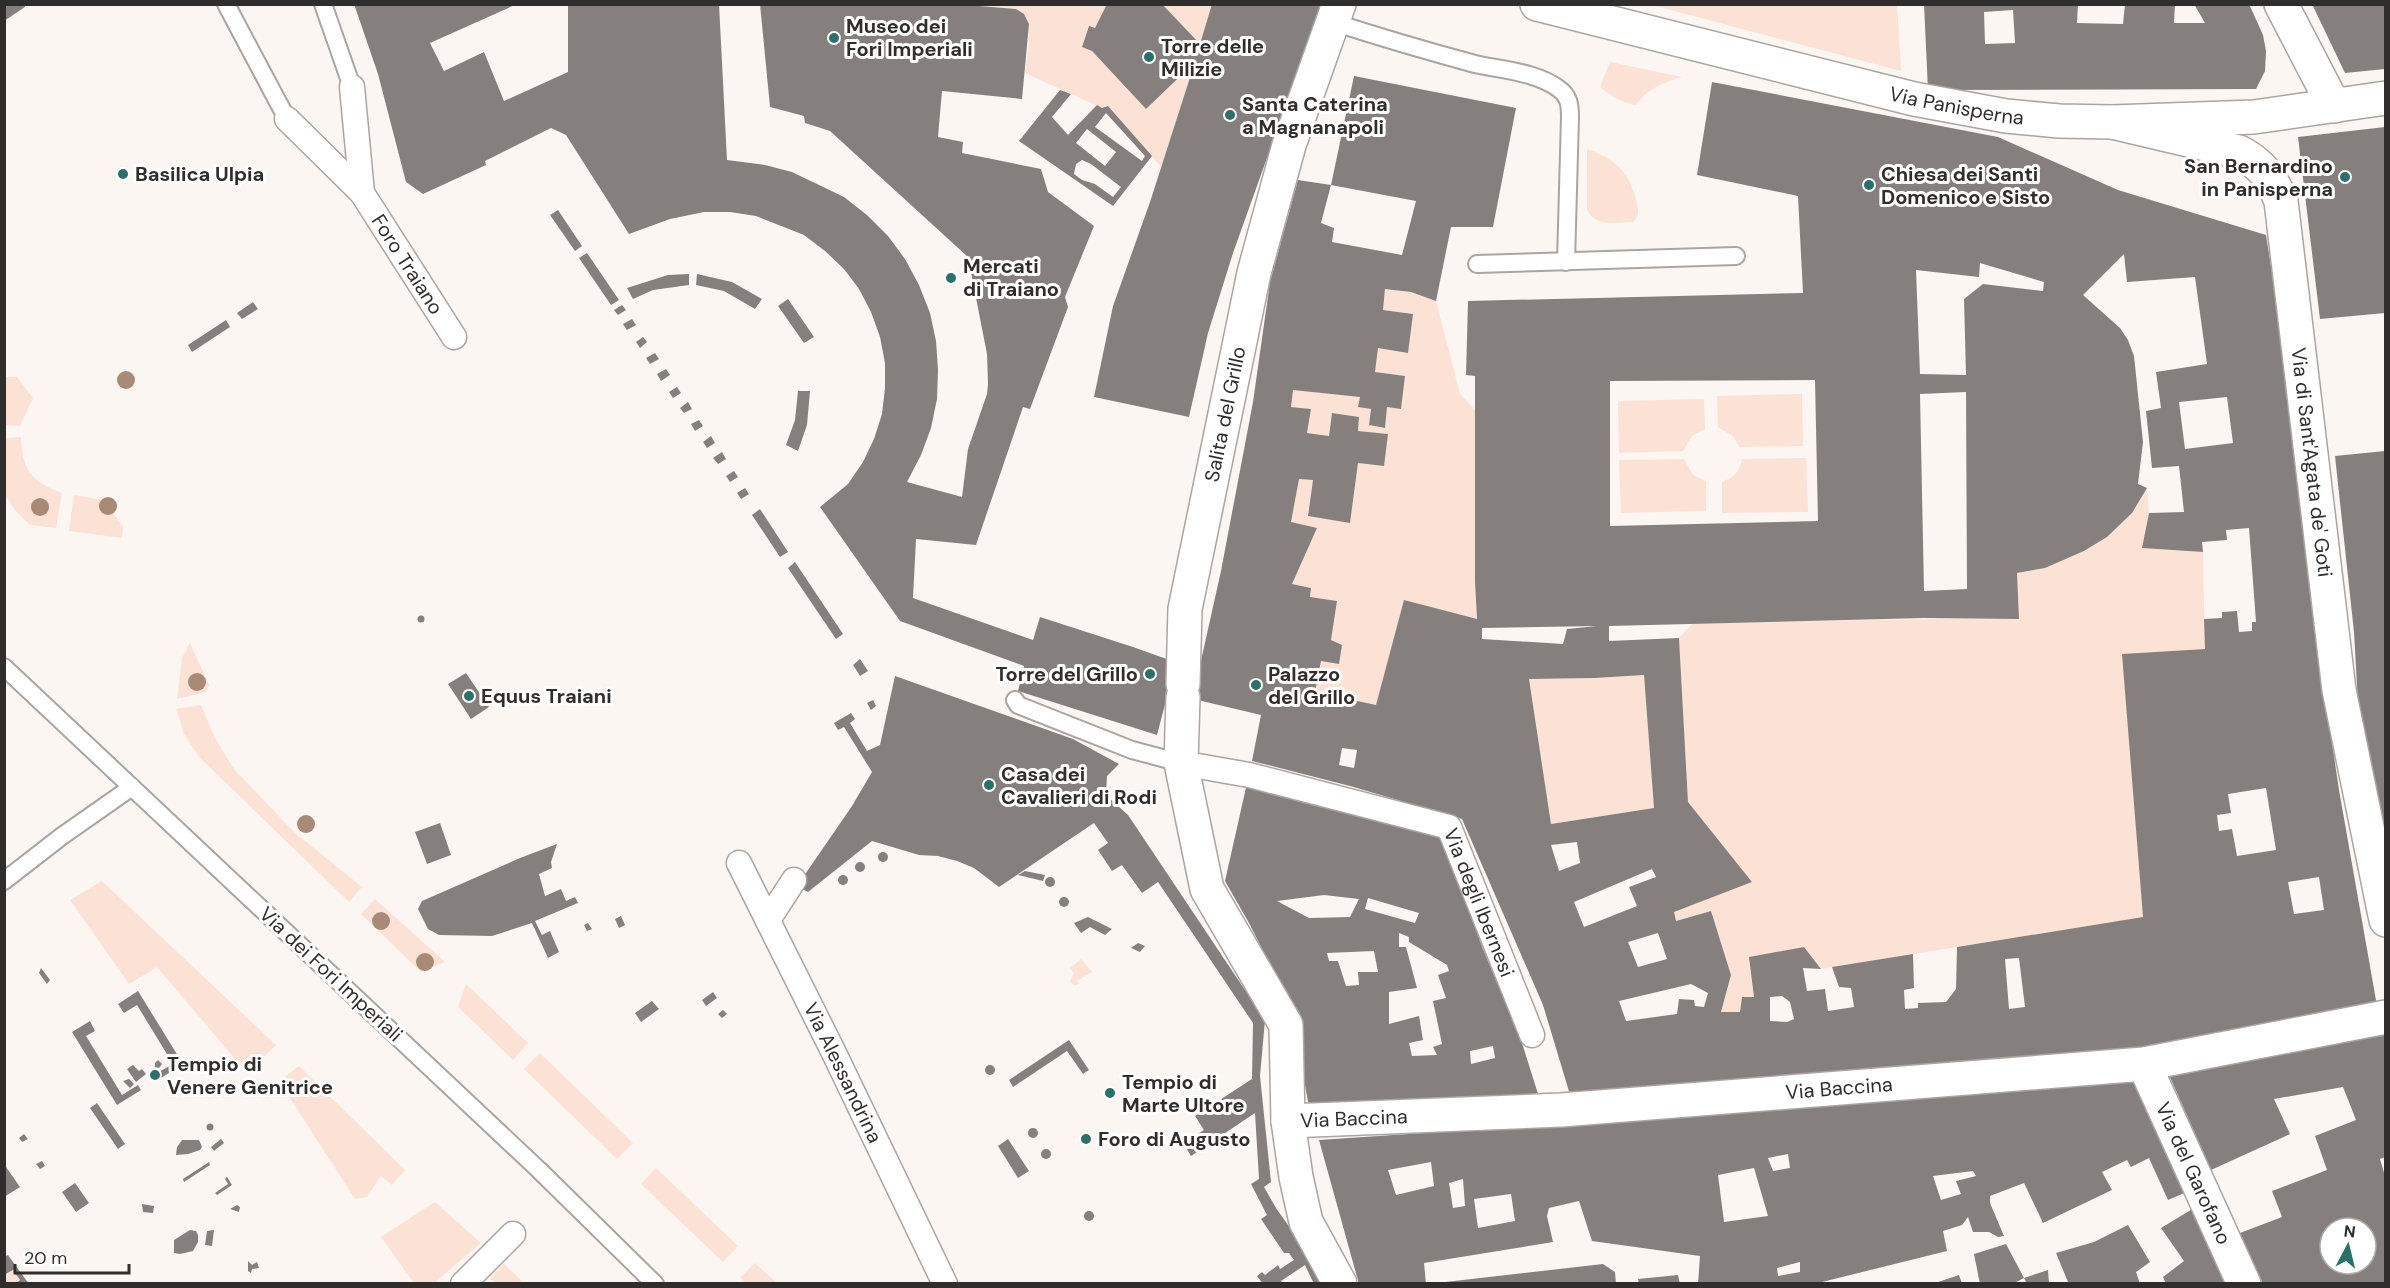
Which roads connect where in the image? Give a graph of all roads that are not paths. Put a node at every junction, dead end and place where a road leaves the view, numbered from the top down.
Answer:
1 (226, 4) edge
2 (323, 4) edge
3 (1537, 4) edge
4 (2281, 4) edge
5 (1336, 13) edge
6 (352, 87) joint
7 (2385, 98) edge
8 (2334, 106) junction
9 (287, 119) joint
10 (2112, 122) junction
11 (362, 193) junction
12 (1736, 256) dead end
13 (1566, 262) junction
14 (1478, 264) dead end
15 (454, 337) dead end
16 (4, 667) edge
17 (1015, 705) dead end
18 (1181, 763) junction
19 (132, 788) junction
20 (739, 862) dead end
21 (794, 880) dead end
22 (4, 881) edge
23 (768, 920) junction
24 (2385, 920) edge
25 (2385, 1017) edge
26 (1532, 1035) dead end
27 (2144, 1064) junction
28 (1288, 1121) junction
29 (513, 1234) dead end
30 (463, 1284) edge
31 (655, 1284) edge
32 (945, 1284) edge
33 (1340, 1284) edge
34 (2244, 1284) edge

1 - 9 lane, Foro Traiano
2 - 6 lane
3 - 10 street, Via Panisperna
4 - 8 street
5 - 13 lane
5 - 18 street, Salita del Grillo
6 - 11 street, Foro Traiano
7 - 8 street, Via Panisperna
8 - 10 street, Via Panisperna
9 - 11 street, Foro Traiano
10 - 24 street, Via di Sant'Agata de' Goti
11 - 15 street, Foro Traiano
12 - 13 lane
13 - 14 lane
16 - 19 lane, Via dei Fori Imperiali
17 - 18 lane
18 - 26 street, Via degli Ibernesi
18 - 28 street, Salita del Grillo
19 - 22 lane
19 - 31 lane, Via dei Fori Imperiali
20 - 23 street, Via Alessandrina
21 - 23 street
23 - 32 street, Via Alessandrina
25 - 27 street, Via Baccina
27 - 28 street, Via Baccina
27 - 34 street, Via del Garofano
28 - 33 street, Salita del Grillo
29 - 30 street

